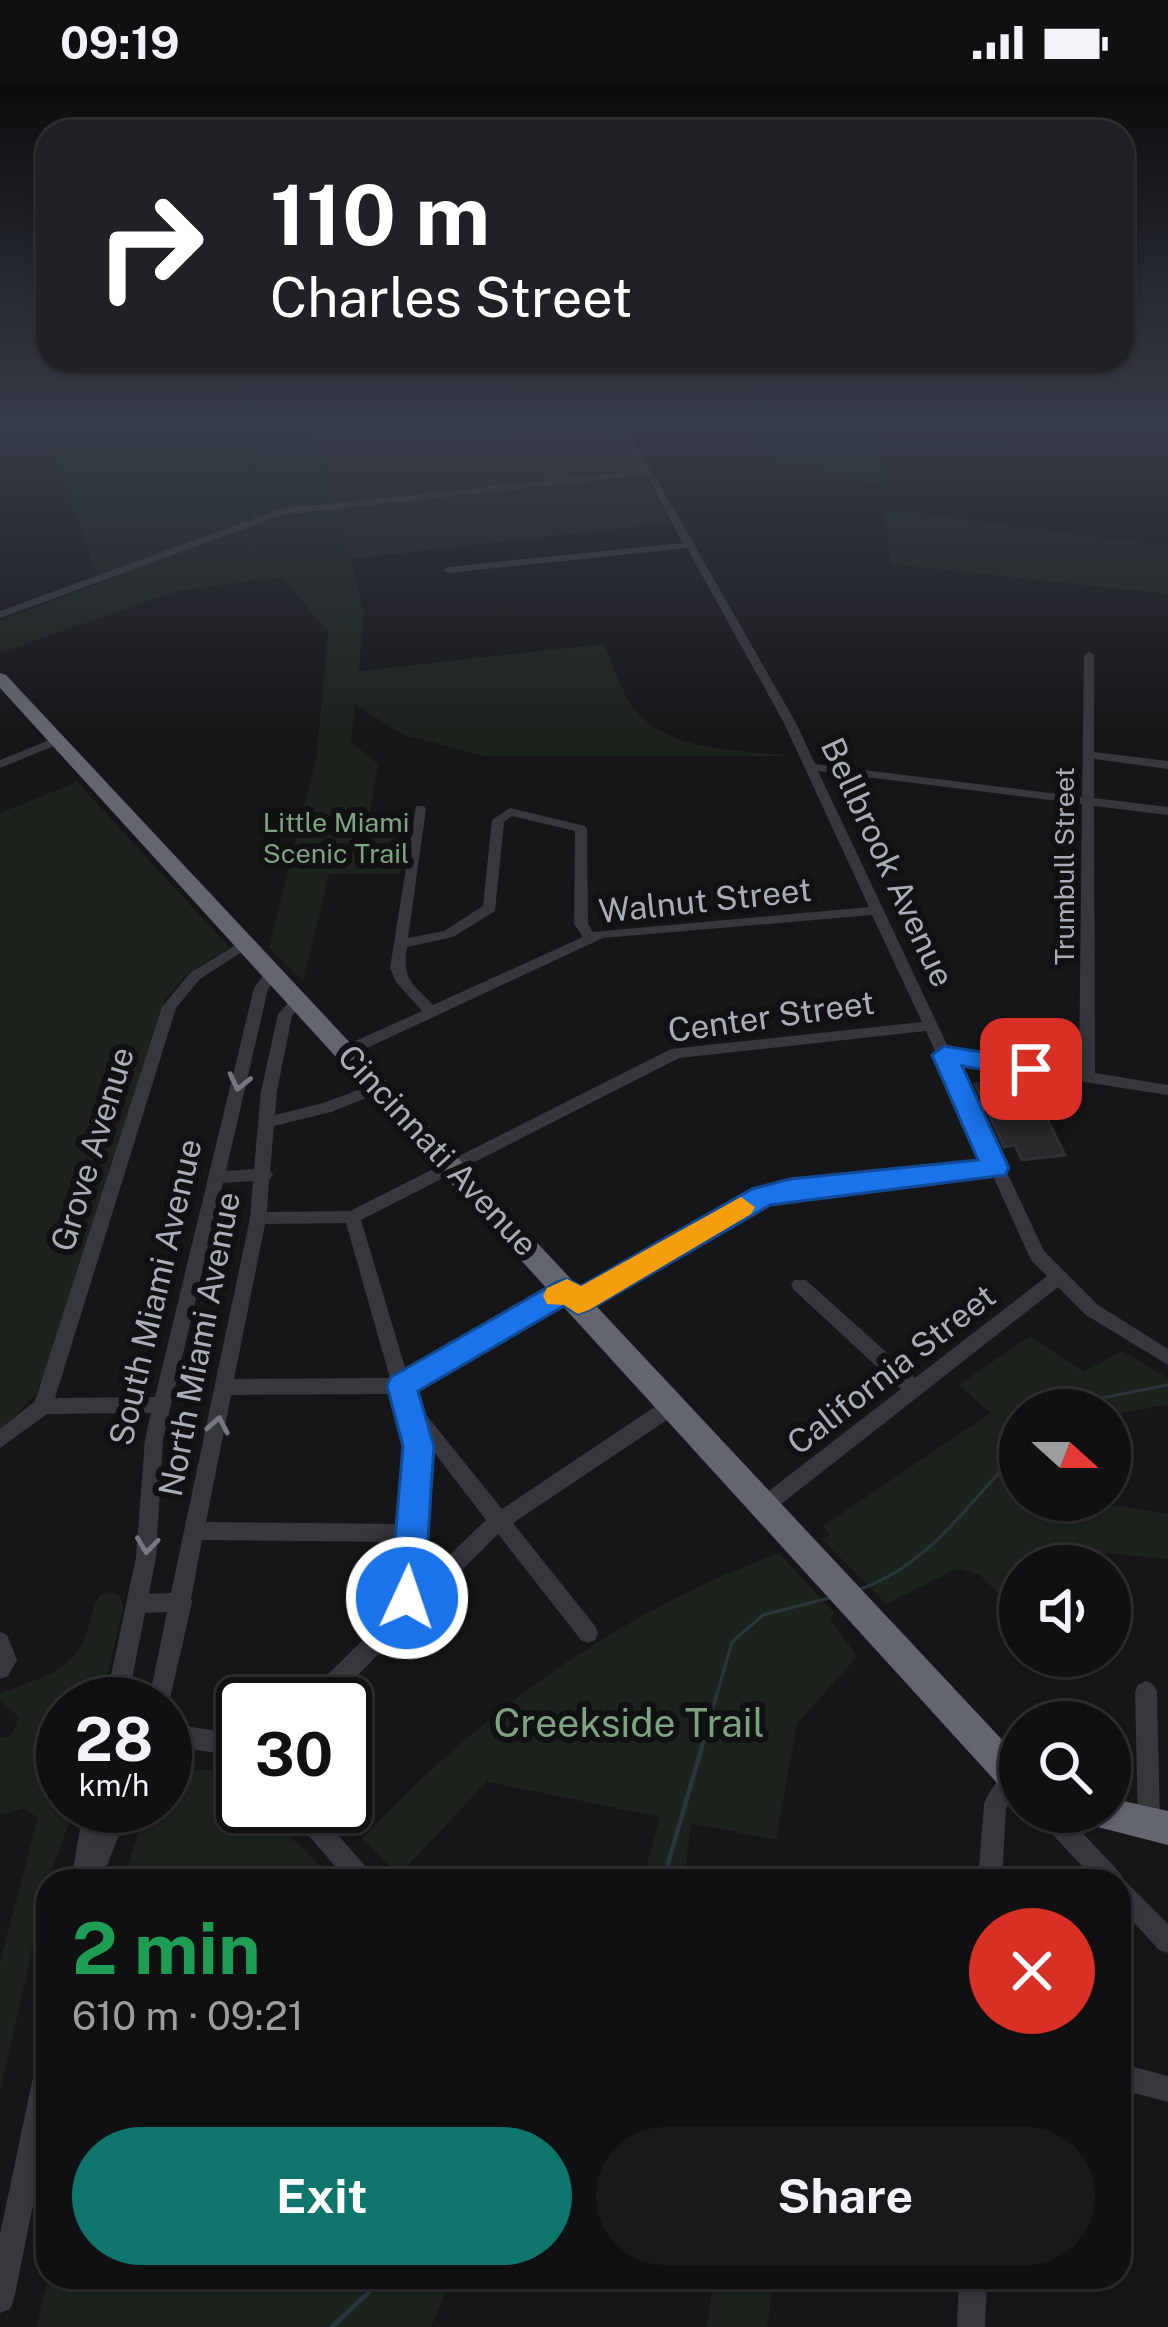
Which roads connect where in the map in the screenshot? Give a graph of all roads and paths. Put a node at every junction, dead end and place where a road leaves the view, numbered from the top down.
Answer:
1 (246, 525) edge
2 (679, 525) edge
3 (690, 545) junction
4 (448, 570) dead end
5 (0, 615) edge
6 (1089, 655) dead end
7 (0, 678) edge
8 (58, 741) junction
9 (1089, 755) junction
10 (0, 764) edge
11 (1168, 765) edge
12 (812, 767) junction
13 (1088, 801) junction
14 (420, 808) dead end
15 (1168, 811) edge
16 (878, 910) junction
17 (590, 937) junction
18 (247, 944) junction
19 (401, 944) junction
20 (273, 972) junction
21 (299, 1000) junction
22 (431, 1012) junction
23 (931, 1026) junction
24 (347, 1052) junction
25 (944, 1055) junction
26 (1087, 1078) junction
27 (380, 1087) junction
28 (1168, 1090) edge
29 (266, 1122) junction
30 (452, 1166) junction
31 (995, 1168) junction
32 (265, 1175) junction
33 (217, 1177) junction
34 (352, 1217) junction
35 (258, 1218) junction
36 (1056, 1279) junction
37 (800, 1285) dead end
38 (573, 1296) junction
39 (1168, 1358) edge
40 (226, 1387) junction
41 (915, 1390) junction
42 (404, 1395) junction
43 (162, 1405) junction
44 (43, 1406) junction
45 (672, 1406) junction
46 (0, 1441) edge
47 (764, 1506) junction
48 (498, 1522) junction
49 (196, 1532) junction
50 (410, 1533) junction
51 (182, 1602) junction
52 (137, 1604) junction
53 (411, 1604) junction
54 (588, 1633) dead end
55 (0, 1642) edge
56 (0, 1669) edge
57 (122, 1677) edge
58 (164, 1677) edge
59 (340, 1677) edge
60 (1146, 1692) dead end
61 (999, 1760) edge
62 (999, 1798) edge
63 (1158, 1826) edge
64 (92, 1833) edge
65 (107, 1833) edge
66 (321, 1833) edge
67 (1067, 1833) edge
68 (87, 1869) edge
69 (91, 1869) edge
70 (353, 1869) edge
71 (991, 1869) edge
72 (1101, 1869) edge
73 (1131, 1901) edge
74 (1168, 1941) edge
75 (1131, 2079) edge
76 (1160, 2087) edge
77 (36, 2126) edge
78 (973, 2289) edge
79 (0, 2299) edge
80 (971, 2327) edge

1 - 5 street
2 - 3 street, Bellbrook Avenue
3 - 4 street
3 - 12 street, Bellbrook Avenue
6 - 9 street, Trumbull Street
7 - 8 highway, Cincinnati Avenue
8 - 10 street
8 - 18 highway, Cincinnati Avenue
9 - 11 street
9 - 13 street, Trumbull Street
12 - 13 street
12 - 16 street, Bellbrook Avenue
13 - 15 street
13 - 26 street, Trumbull Street
14 - 19 street
16 - 17 street, Walnut Street
16 - 23 street, Bellbrook Avenue
17 - 19 street
17 - 22 street, Walnut Street
18 - 20 highway, Cincinnati Avenue
18 - 44 street, Grove Avenue
19 - 22 street
20 - 21 highway, Cincinnati Avenue
20 -> 33 street, South Miami Avenue
21 - 24 highway, Cincinnati Avenue
21 - 29 street, North Miami Avenue
22 - 24 street, Walnut Street
23 - 25 street, Bellbrook Avenue
23 - 30 street, Center Street
24 - 27 highway, Cincinnati Avenue
25 - 26 street
25 - 31 street, Bellbrook Avenue
26 - 28 street
27 - 29 street
27 - 30 highway, Cincinnati Avenue
29 - 32 street, North Miami Avenue
30 - 34 street, Center Street
30 - 38 highway, Cincinnati Avenue
31 - 36 street, Bellbrook Avenue
31 - 38 street
32 - 33 street
32 - 35 street, North Miami Avenue
33 - 43 street, South Miami Avenue
34 - 35 street
34 - 42 street
35 - 40 street, North Miami Avenue
36 - 39 street, Bellbrook Avenue
36 - 41 street, California Street
37 - 41 street
38 - 42 street
38 - 45 highway, Cincinnati Avenue
40 - 42 street
49 -> 40 street, North Miami Avenue
41 - 47 street, California Street
42 - 48 street
42 - 50 street
43 - 44 street
43 -> 52 street, South Miami Avenue
44 - 46 street
45 - 47 highway, Cincinnati Avenue
45 - 48 street
47 - 61 highway, Cincinnati Avenue
48 - 53 street
48 - 54 street
49 - 50 street
49 - 51 street, North Miami Avenue
50 - 53 street
51 - 52 street
51 - 58 street, North Miami Avenue
52 - 57 street, South Miami Avenue
53 - 59 street
55 - 56 street
60 - 63 street
62 - 71 street
64 - 68 street
65 - 69 street
66 - 70 street
67 - 72 street
73 - 74 street
75 - 76 street
77 - 79 street
78 - 80 street

